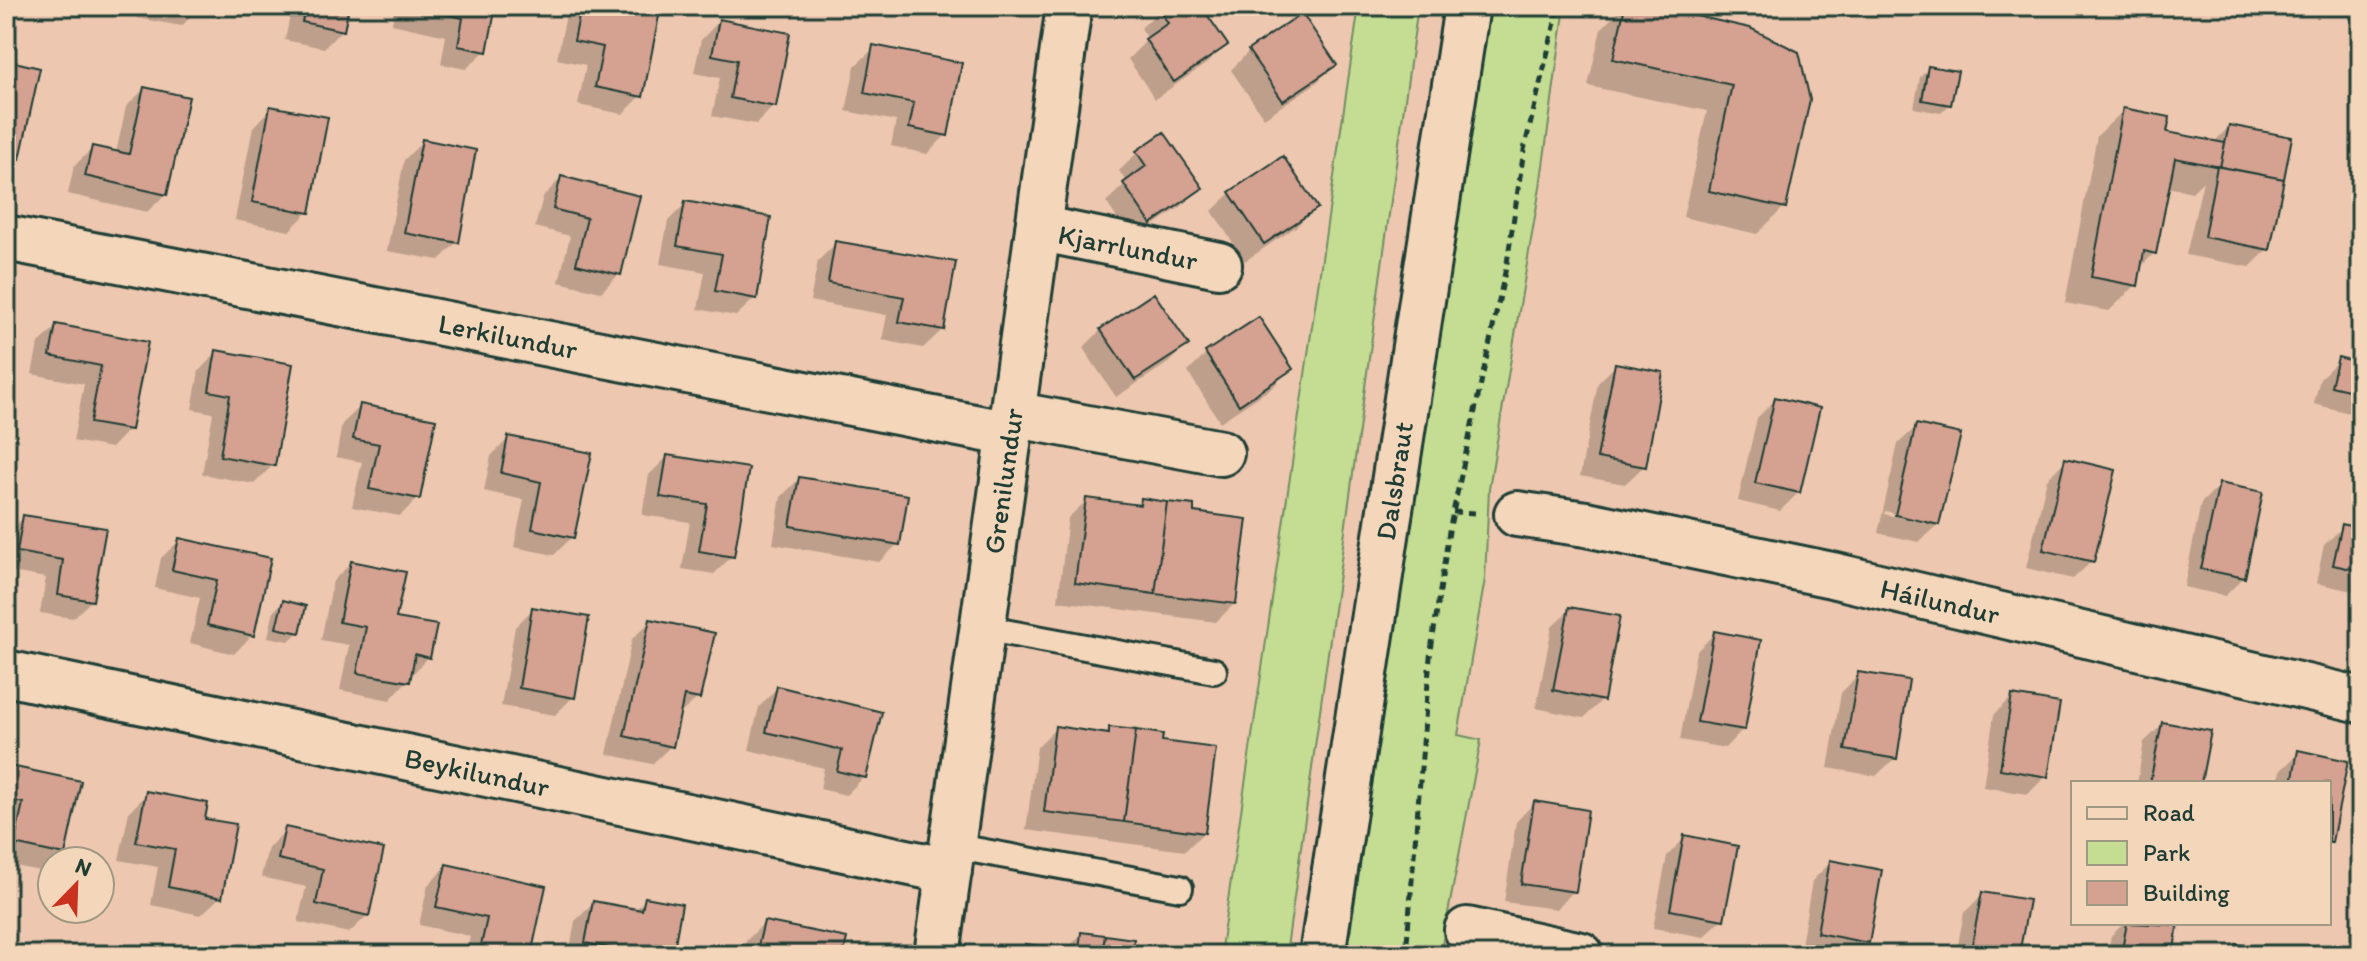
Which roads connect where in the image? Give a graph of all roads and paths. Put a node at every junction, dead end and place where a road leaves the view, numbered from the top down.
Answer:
1 (1069, 6) edge
2 (1467, 6) edge
3 (1559, 6) edge
4 (2353, 6) edge
5 (2361, 8) edge
6 (1038, 228) junction
7 (6, 238) edge
8 (1219, 265) dead end
9 (1011, 424) junction
10 (1221, 453) dead end
11 (1517, 514) dead end
12 (983, 628) junction
13 (1214, 671) dead end
14 (6, 673) edge
15 (2361, 700) edge
16 (950, 859) junction
17 (1180, 888) dead end
18 (1467, 930) dead end
19 (937, 955) edge
20 (1322, 955) edge
21 (1406, 955) edge
22 (1581, 955) edge

1 - 6 street, Grenilundur
2 - 20 street, Dalsbraut
3 - 21 path
4 - 5 path
6 - 8 street, Kjarrlundur
6 - 9 street, Grenilundur
7 - 9 street, Lerkilundur
9 - 10 street, Lerkilundur
9 - 12 street, Grenilundur
11 - 15 street, Háilundur
12 - 13 lane
12 - 16 street, Grenilundur
14 - 16 street, Beykilundur
16 - 17 lane
16 - 19 street, Grenilundur
18 - 22 street

